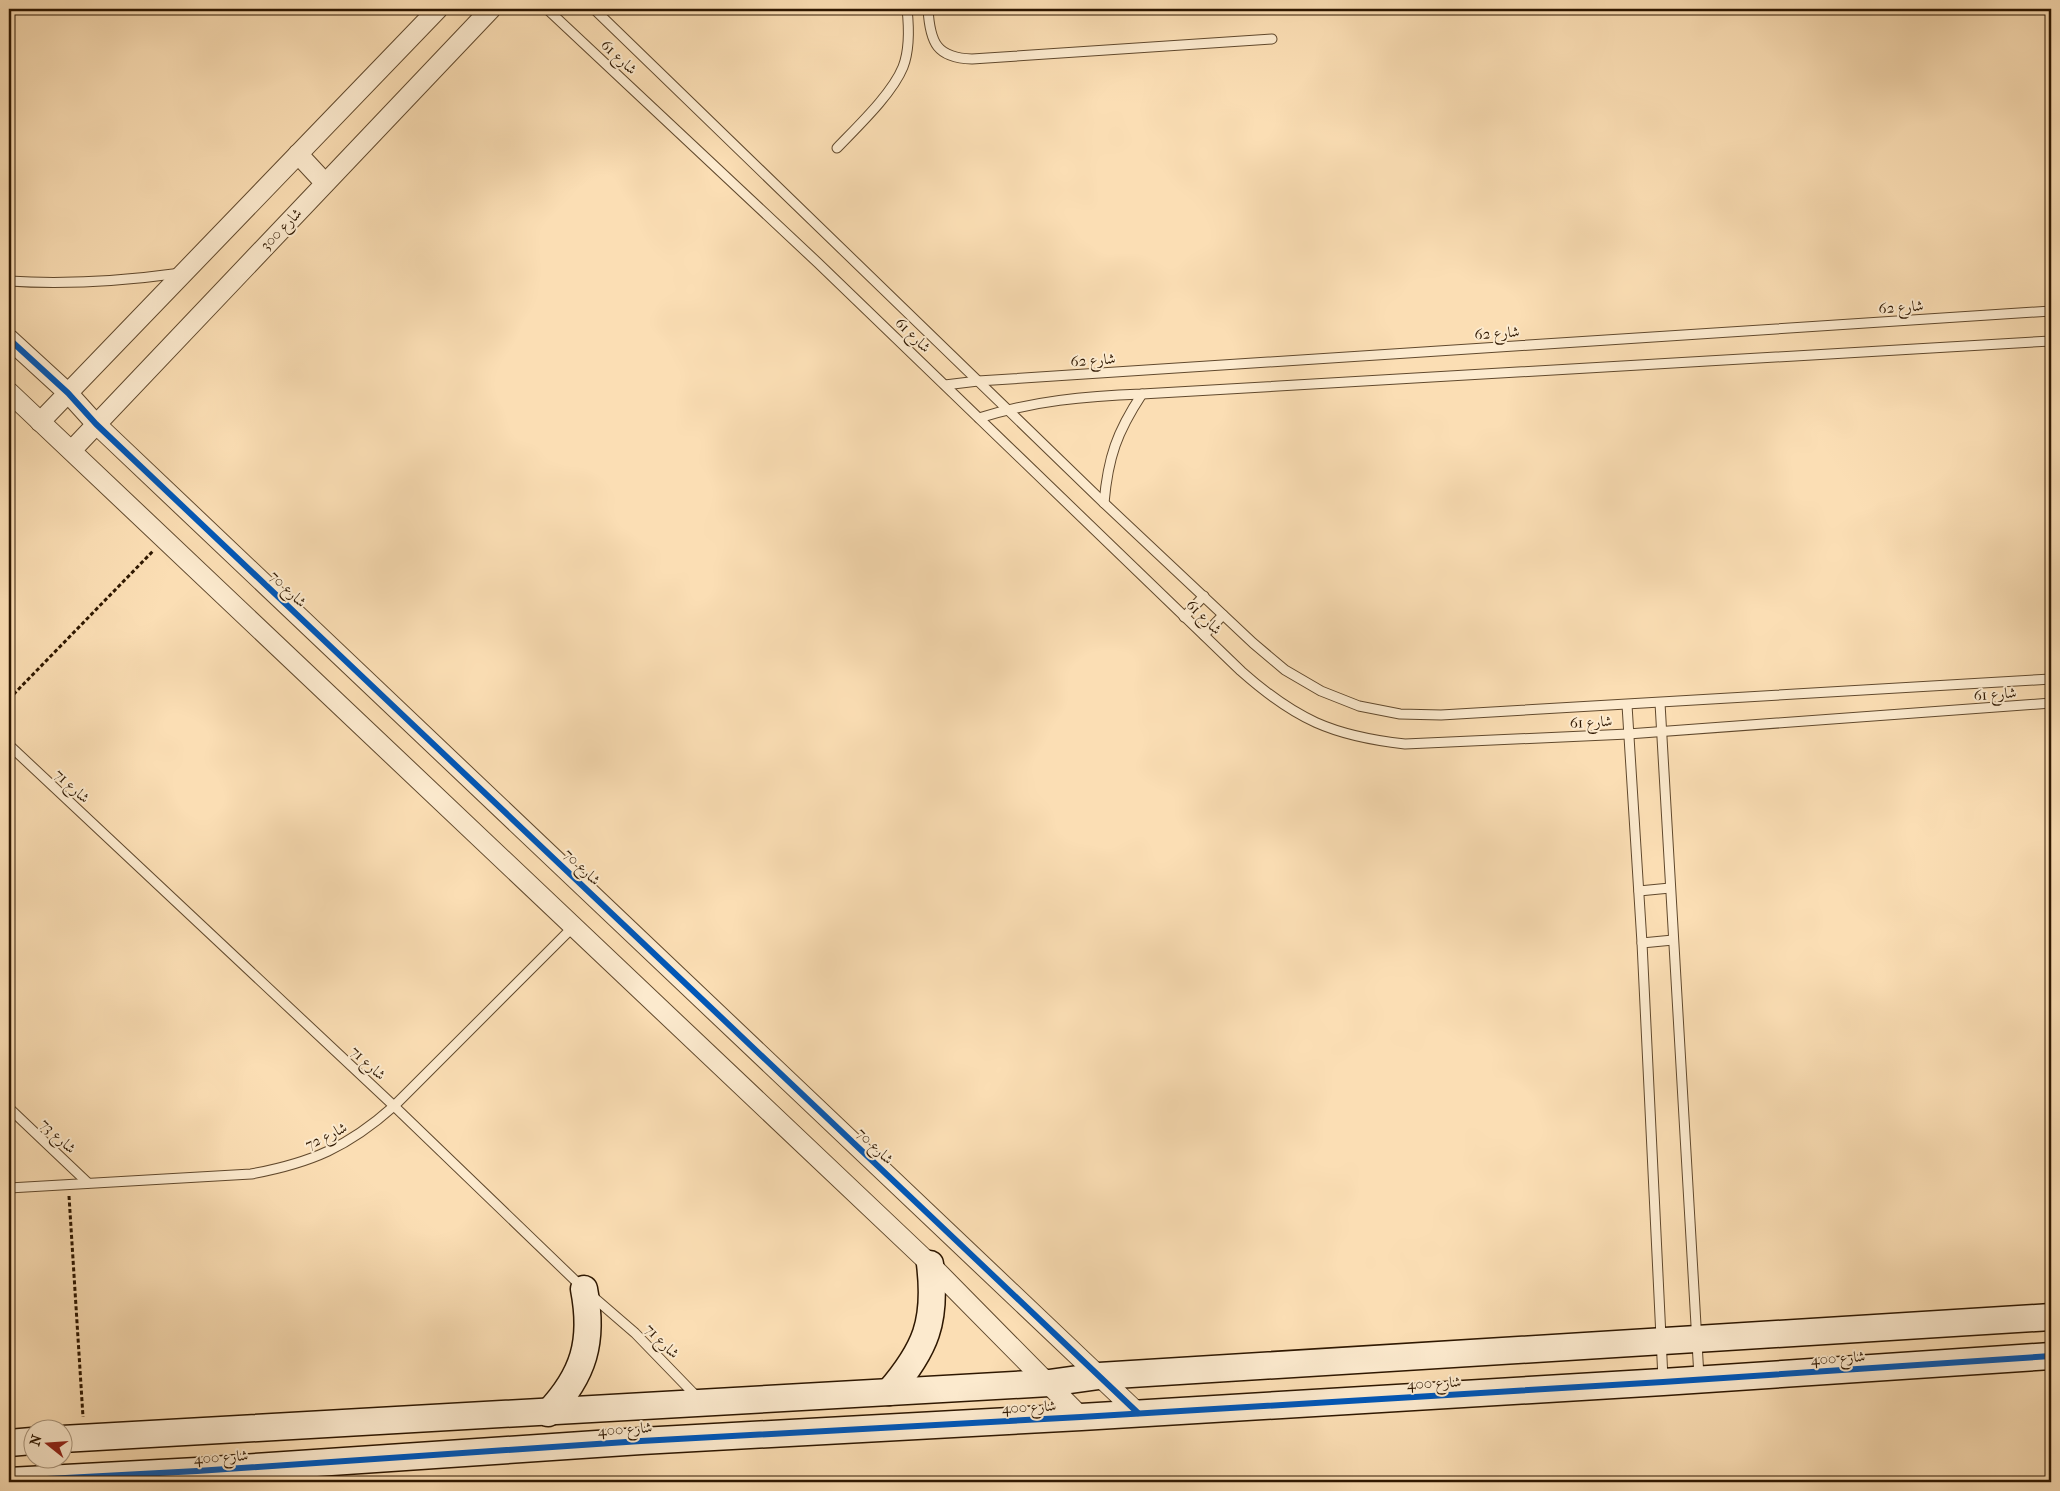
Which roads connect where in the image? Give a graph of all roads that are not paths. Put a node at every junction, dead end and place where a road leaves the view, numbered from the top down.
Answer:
1 (438, 9) edge
2 (491, 9) edge
3 (547, 9) edge
4 (594, 9) edge
5 (907, 9) edge
6 (928, 9) edge
7 (1272, 39) dead end
8 (837, 148) dead end
9 (298, 154) junction
10 (326, 183) junction
11 (183, 272) junction
12 (9, 281) edge
13 (2051, 311) edge
14 (9, 339) edge
15 (2051, 341) edge
16 (978, 381) junction
17 (945, 385) junction
18 (9, 392) edge
19 (68, 393) junction
20 (1142, 394) junction
21 (1007, 409) junction
22 (979, 418) junction
23 (40, 422) junction
24 (96, 424) junction
25 (72, 450) junction
26 (1104, 503) junction
27 (1204, 596) junction
28 (1223, 615) junction
29 (1184, 617) junction
30 (1204, 635) junction
31 (2051, 679) edge
32 (1660, 703) junction
33 (2051, 704) edge
34 (1627, 705) junction
35 (1661, 731) junction
36 (1628, 734) junction
37 (9, 745) edge
38 (1670, 888) junction
39 (1638, 891) junction
40 (573, 928) junction
41 (1673, 940) junction
42 (1642, 943) junction
43 (394, 1106) junction
44 (9, 1108) edge
45 (88, 1183) junction
46 (9, 1188) edge
47 (930, 1264) junction
48 (584, 1289) junction
49 (2051, 1317) edge
50 (1696, 1340) junction
51 (1661, 1342) junction
52 (2051, 1356) edge
53 (1100, 1376) junction
54 (1699, 1379) junction
55 (1663, 1382) junction
56 (1049, 1383) junction
57 (888, 1392) junction
58 (704, 1404) junction
59 (548, 1413) junction
60 (1138, 1414) junction
61 (1081, 1417) junction
62 (73, 1439) edge
63 (22, 1442) edge
64 (9, 1443) edge
65 (9, 1481) edge

1 - 9 street
2 - 10 street, شارع 300
3 - 17 lane, شارع 61
4 - 16 lane, شارع 61
5 - 8 lane
6 - 7 lane
9 - 10 street
9 - 11 street
10 - 24 street, شارع 300
11 - 12 lane
11 - 19 street
13 - 16 lane, شارع 62
14 - 19 street, شارع 70
15 - 20 lane
16 - 17 lane, شارع 62
16 - 21 lane, شارع 61
17 - 22 lane, شارع 61
18 - 23 street
19 - 23 street
19 - 24 street, شارع 70
20 - 21 lane
20 - 26 lane
21 - 22 lane
21 - 26 lane, شارع 61
22 - 29 lane, شارع 61
23 - 25 street
24 - 25 street, شارع 300
24 - 53 street, شارع 70
25 - 40 street
26 - 27 lane, شارع 61
27 - 28 lane, شارع 61
27 - 29 lane
28 - 30 lane
28 - 34 lane, شارع 61
29 - 30 lane, شارع 61
30 - 36 lane, شارع 61
31 - 32 lane, شارع 61
32 - 34 lane, شارع 61
32 - 35 lane
33 - 35 lane, شارع 61
34 - 36 lane
35 - 36 lane, شارع 61
35 - 38 lane
36 - 39 lane
37 - 43 lane, شارع 71
38 - 39 lane
38 - 41 lane
39 - 42 lane
40 - 43 lane, شارع 72
40 - 47 street
41 - 42 lane
41 - 50 lane
42 - 51 lane
43 - 45 lane, شارع 72
43 - 48 lane, شارع 71
44 - 45 lane, شارع 73
45 - 46 lane, شارع 72
47 - 56 street
47 - 57 street
48 - 58 lane, شارع 71
48 - 59 street
49 - 50 street, شارع 400
50 - 51 street, شارع 400
50 - 54 lane
51 - 53 street, شارع 400
51 - 55 lane
52 - 54 street, شارع 400
53 - 56 street, شارع 400
53 - 60 street, شارع 70
54 - 55 street, شارع 400
55 - 60 street, شارع 400
56 - 57 street, شارع 400
56 - 61 street
57 - 58 street, شارع 400
58 - 59 street, شارع 400
59 - 62 street, شارع 400
60 - 61 street, شارع 400
61 - 65 street, شارع 400
63 - 64 street

